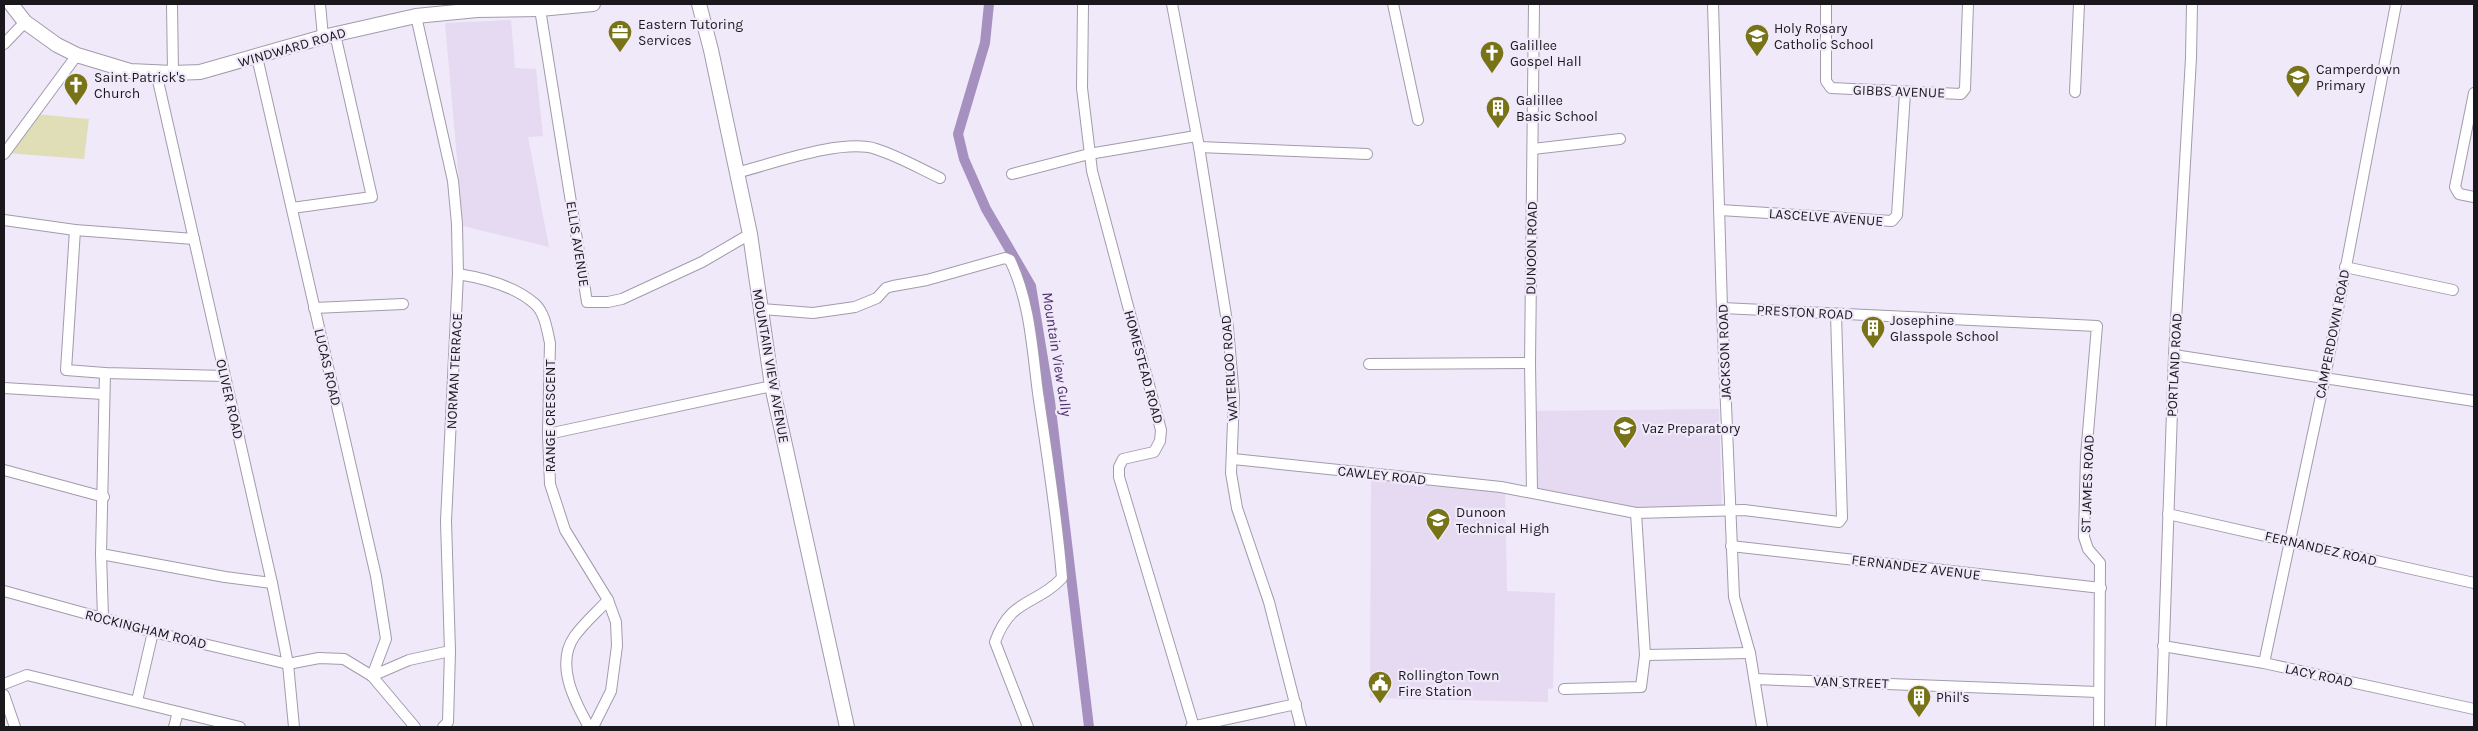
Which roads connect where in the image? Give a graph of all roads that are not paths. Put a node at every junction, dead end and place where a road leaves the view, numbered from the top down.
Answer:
1 (11, 4) edge
2 (172, 4) edge
3 (320, 4) edge
4 (593, 4) edge
5 (699, 4) edge
6 (1083, 4) edge
7 (1172, 4) edge
8 (1394, 4) edge
9 (1534, 4) edge
10 (1713, 4) edge
11 (1826, 4) edge
12 (1968, 4) edge
13 (2079, 4) edge
14 (2192, 4) edge
15 (2396, 4) edge
16 (469, 7) edge
17 (540, 9) junction
18 (416, 16) junction
19 (25, 22) junction
20 (329, 35) junction
21 (4, 44) edge
22 (76, 55) junction
23 (257, 57) junction
24 (156, 72) junction
25 (173, 73) junction
26 (2076, 92) dead end
27 (2474, 92) edge
28 (1905, 93) junction
29 (1418, 120) dead end
30 (1196, 136) junction
31 (1620, 139) dead end
32 (1199, 147) junction
33 (1533, 149) junction
34 (4, 154) edge
35 (1089, 154) junction
36 (1367, 154) dead end
37 (736, 173) junction
38 (1012, 174) dead end
39 (940, 178) dead end
40 (2474, 197) edge
41 (292, 208) junction
42 (1720, 210) junction
43 (4, 220) edge
44 (75, 230) junction
45 (750, 234) junction
46 (194, 239) junction
47 (2345, 267) junction
48 (458, 274) junction
49 (2453, 290) dead end
50 (403, 304) dead end
51 (314, 308) junction
52 (1722, 308) junction
53 (761, 309) junction
54 (1836, 314) junction
55 (2097, 326) joint
56 (2174, 355) junction
57 (1530, 363) junction
58 (1369, 364) dead end
59 (105, 373) junction
60 (225, 376) junction
61 (2325, 377) junction
62 (772, 386) junction
63 (4, 388) edge
64 (103, 394) junction
65 (2474, 402) edge
66 (548, 434) junction
67 (1233, 459) junction
68 (4, 470) edge
69 (1532, 492) junction
70 (104, 497) junction
71 (1730, 510) junction
72 (1636, 513) junction
73 (2168, 514) junction
74 (2291, 541) junction
75 (1731, 546) junction
76 (101, 554) junction
77 (272, 583) junction
78 (2474, 583) edge
79 (2101, 588) junction
80 (4, 591) edge
81 (608, 600) junction
82 (103, 618) junction
83 (153, 632) junction
84 (2163, 646) junction
85 (450, 651) junction
86 (1750, 653) junction
87 (1645, 655) junction
88 (2264, 663) junction
89 (288, 664) junction
90 (372, 676) junction
91 (1755, 679) junction
92 (4, 684) edge
93 (1564, 689) dead end
94 (2098, 692) junction
95 (4, 695) edge
96 (137, 701) junction
97 (1296, 704) junction
98 (2474, 709) edge
99 (178, 712) junction
100 (15, 727) edge
101 (174, 727) edge
102 (240, 727) edge
103 (294, 727) edge
104 (415, 727) edge
105 (443, 727) edge
106 (591, 727) edge
107 (847, 727) edge
108 (1028, 727) edge
109 (1193, 727) edge
110 (1301, 727) edge
111 (1762, 727) edge
112 (2099, 727) edge
113 (2161, 727) edge

1 - 19 main road, WINDWARD ROAD
2 - 25 street
3 - 20 street
4 - 17 main road, WINDWARD ROAD
5 - 37 main road, MOUNTAIN VIEW AVENUE
6 - 35 street, HOMESTEAD ROAD
7 - 30 street, WATERLOO ROAD
8 - 29 street
9 - 33 street, DUNOON ROAD
10 - 42 street, JACKSON ROAD
11 - 28 street, GIBBS AVENUE
12 - 28 street, GIBBS AVENUE
13 - 26 street
14 - 56 street, PORTLAND ROAD
15 - 47 street, CAMPERDOWN ROAD
16 - 17 main road, WINDWARD ROAD
16 - 18 main road, WINDWARD ROAD
17 - 45 street, ELLIS AVENUE
18 - 20 main road, WINDWARD ROAD
18 - 48 street, NORMAN TERRACE
19 - 21 street
19 - 22 main road, WINDWARD ROAD
20 - 23 main road, WINDWARD ROAD
20 - 41 street
22 - 24 main road, WINDWARD ROAD
22 - 34 street
23 - 25 main road, WINDWARD ROAD
23 - 41 street, LUCAS ROAD
24 - 25 main road, WINDWARD ROAD
24 - 46 street, OLIVER ROAD
27 - 40 street
28 - 42 street, LASCELVE AVENUE
30 - 32 street, WATERLOO ROAD
30 - 35 street
31 - 33 street
32 - 36 street
32 - 67 street, WATERLOO ROAD
33 - 57 street, DUNOON ROAD
35 - 38 street
35 - 109 street, HOMESTEAD ROAD
37 - 39 street
37 - 45 main road, MOUNTAIN VIEW AVENUE
41 - 51 street, LUCAS ROAD
42 - 52 street, JACKSON ROAD
43 - 44 street
44 - 46 street
44 - 59 street
45 - 53 main road, MOUNTAIN VIEW AVENUE
46 - 60 street, OLIVER ROAD
47 - 49 street
47 - 61 street, CAMPERDOWN ROAD
48 - 66 street, RANGE CRESCENT
48 - 85 street, NORMAN TERRACE
50 - 51 street
51 - 90 street, LUCAS ROAD
52 - 54 street, PRESTON ROAD
52 - 71 street, JACKSON ROAD
53 - 62 main road, MOUNTAIN VIEW AVENUE
53 - 108 street
54 - 55 street, PRESTON ROAD
54 - 71 street, CAWLEY ROAD
55 - 79 street, ST JAMES ROAD
56 - 61 street
56 - 73 street, PORTLAND ROAD
57 - 58 street
57 - 69 street, DUNOON ROAD
59 - 60 street
59 - 64 street
60 - 77 street, OLIVER ROAD
61 - 65 street
61 - 74 street, CAMPERDOWN ROAD
62 - 66 street
62 - 107 main road, MOUNTAIN VIEW AVENUE
63 - 64 street
64 - 70 street
66 - 81 street, RANGE CRESCENT
67 - 69 street, CAWLEY ROAD
67 - 97 street, WATERLOO ROAD
68 - 70 street
69 - 72 street, CAWLEY ROAD
70 - 76 street
71 - 72 street, CAWLEY ROAD
71 - 75 street, JACKSON ROAD
72 - 87 street
73 - 74 street, FERNANDEZ ROAD
73 - 84 street, PORTLAND ROAD
74 - 78 street, FERNANDEZ ROAD
74 - 88 street, CAMPERDOWN ROAD
75 - 79 street, FERNANDEZ AVENUE
75 - 86 street, JACKSON ROAD
76 - 77 street
76 - 82 street
77 - 89 street, OLIVER ROAD
79 - 94 street, ST JAMES ROAD
80 - 82 street, ROCKINGHAM ROAD
81 - 106 street, RANGE CRESCENT
81 - 106 street, RANGE CRESCENT
82 - 83 street, ROCKINGHAM ROAD
83 - 89 street, ROCKINGHAM ROAD
83 - 96 street
84 - 88 street, LACY ROAD
84 - 113 street, PORTLAND ROAD
85 - 90 street
85 - 105 street, NORMAN TERRACE
86 - 87 street
86 - 91 street, JACKSON ROAD
87 - 93 street
88 - 98 street, LACY ROAD
89 - 90 street
89 - 103 street, OLIVER ROAD
90 - 104 street
91 - 94 street, VAN STREET
91 - 111 street, JACKSON ROAD
92 - 96 street
94 - 112 street, ST JAMES ROAD
95 - 100 street
96 - 99 street
97 - 109 street
97 - 110 street, WATERLOO ROAD
99 - 101 street
99 - 102 street

